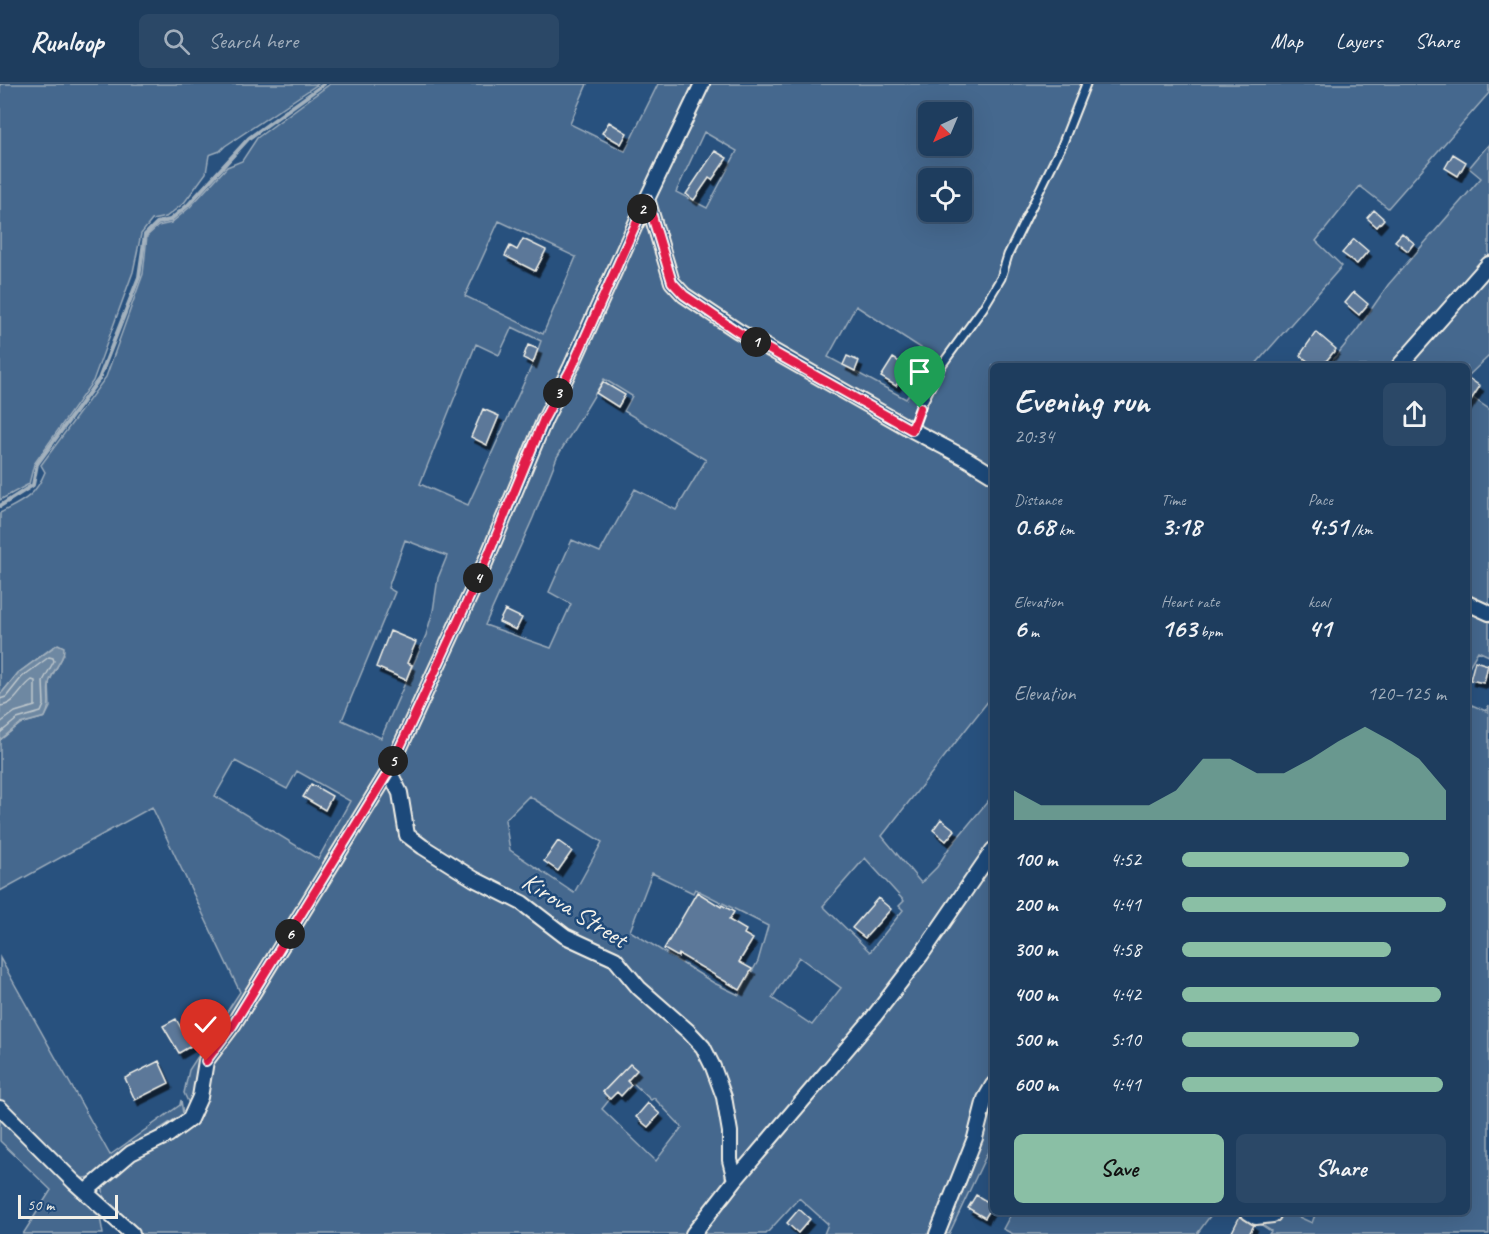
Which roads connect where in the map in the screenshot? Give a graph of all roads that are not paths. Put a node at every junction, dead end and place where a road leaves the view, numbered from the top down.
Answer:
1 (702, 84) edge
2 (1086, 84) edge
3 (647, 199) junction
4 (1489, 264) edge
5 (1402, 363) edge
6 (912, 430) junction
7 (990, 474) edge
8 (1470, 604) edge
9 (1489, 613) edge
10 (389, 771) junction
11 (990, 854) edge
12 (990, 1091) edge
13 (0, 1108) edge
14 (735, 1180) junction
15 (85, 1192) junction
16 (1253, 1215) edge
17 (1273, 1215) dead end
18 (116, 1229) edge
19 (132, 1234) edge
20 (693, 1234) edge
21 (937, 1234) edge

1 - 3 street
2 - 6 lane
3 - 6 street
3 - 10 street
4 - 5 street
6 - 7 street
8 - 9 street
10 - 14 street, Kirova Street
10 - 15 street
11 - 14 street
12 - 21 street
13 - 15 street
14 - 20 street
15 - 18 street
16 - 17 street
18 - 19 street

